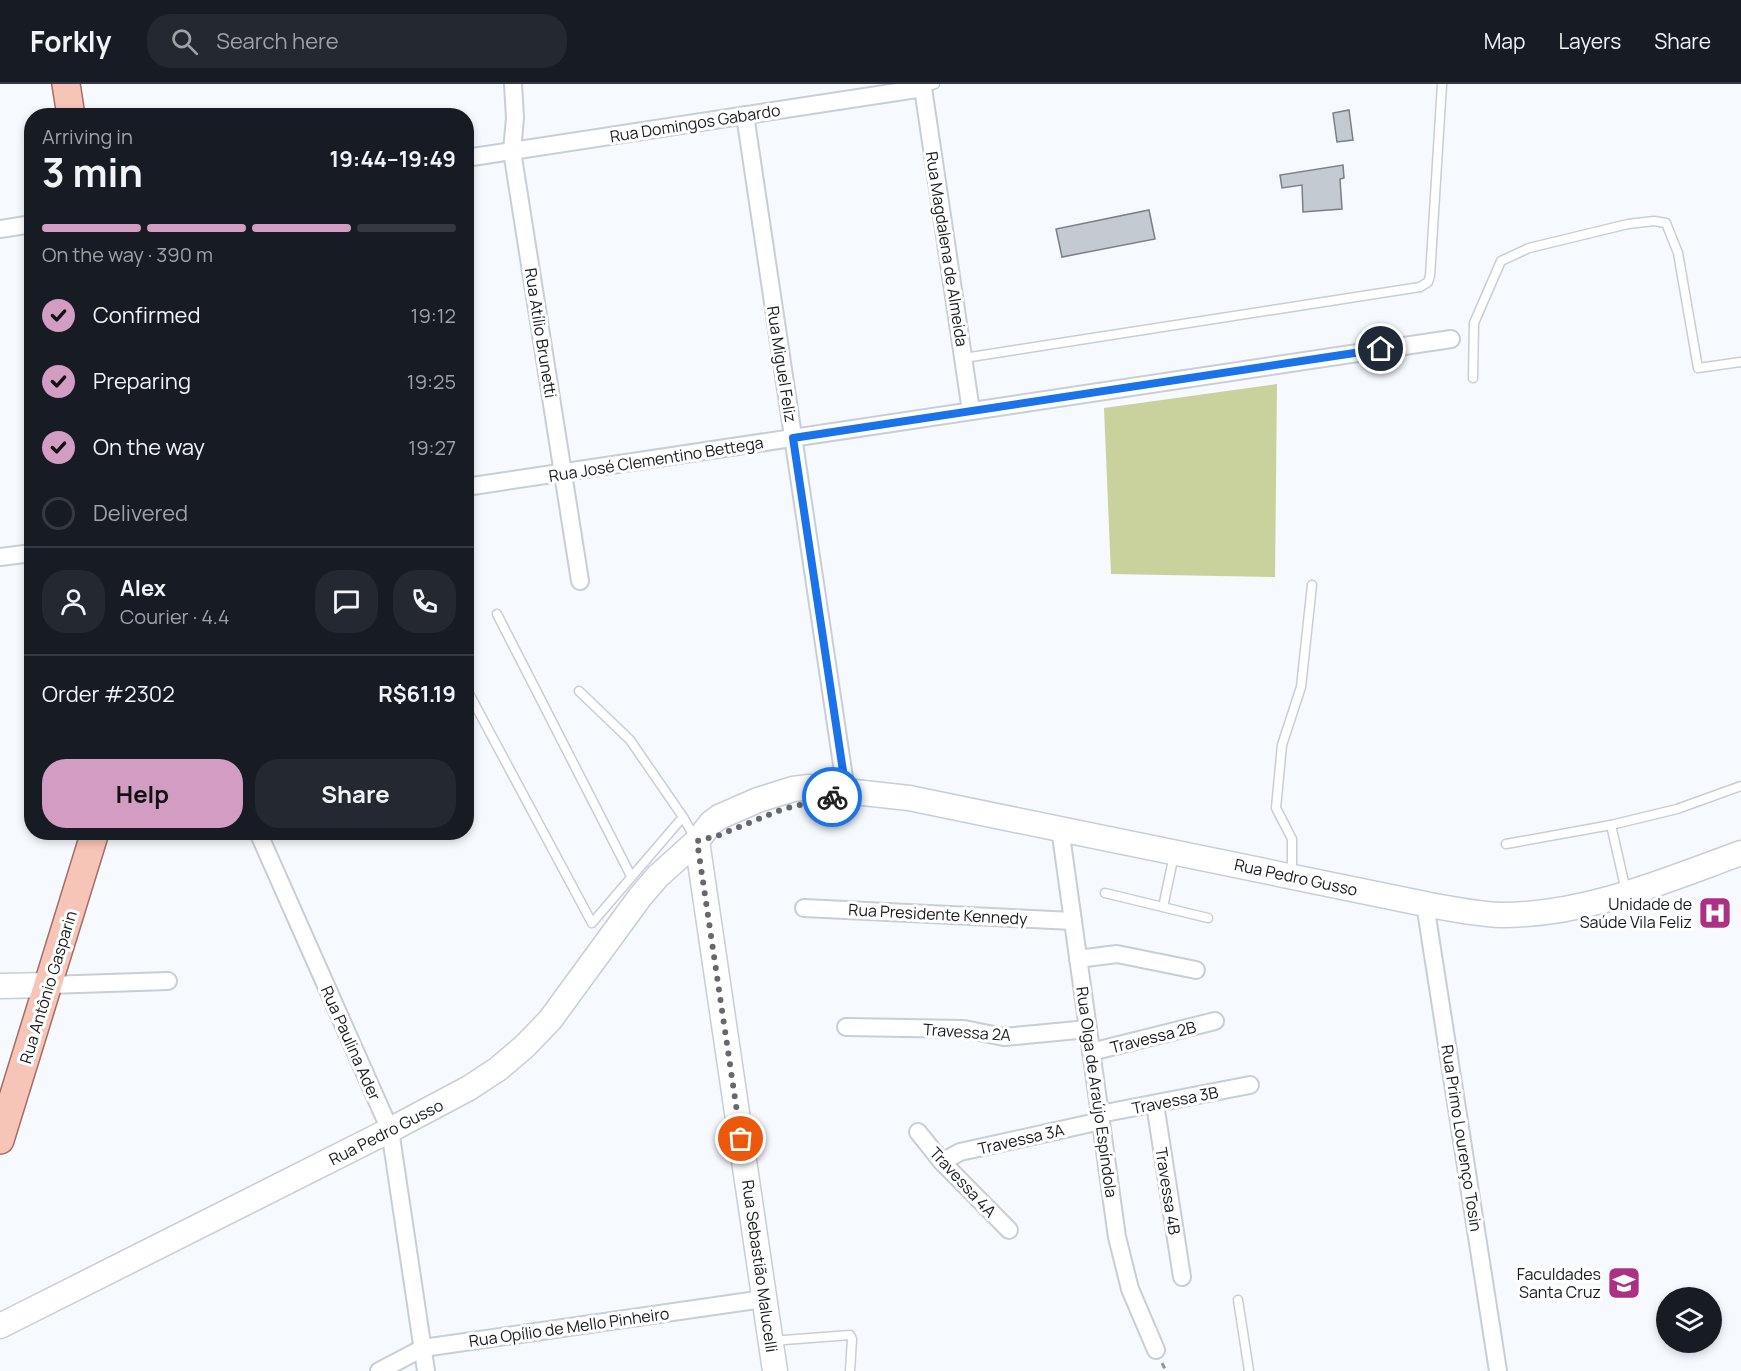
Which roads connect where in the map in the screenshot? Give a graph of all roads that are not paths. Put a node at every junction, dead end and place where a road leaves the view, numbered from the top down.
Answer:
1 (66, 84) edge
2 (513, 84) edge
3 (1442, 84) edge
4 (929, 86) edge
5 (70, 108) edge
6 (745, 115) junction
7 (512, 151) junction
8 (474, 157) edge
9 (24, 225) edge
10 (0, 229) edge
11 (1451, 339) dead end
12 (963, 358) junction
13 (1741, 362) edge
14 (1473, 378) dead end
15 (971, 411) junction
16 (793, 438) junction
17 (563, 473) junction
18 (474, 486) edge
19 (24, 554) edge
20 (0, 557) edge
21 (580, 581) dead end
22 (1312, 585) dead end
23 (497, 614) dead end
24 (579, 691) dead end
25 (474, 703) edge
26 (1741, 786) edge
27 (846, 791) junction
28 (683, 817) junction
29 (1611, 825) junction
30 (1060, 828) junction
31 (93, 840) edge
32 (262, 840) edge
33 (697, 841) junction
34 (1506, 844) dead end
35 (1175, 852) junction
36 (1741, 853) edge
37 (631, 876) junction
38 (1292, 876) junction
39 (1105, 893) dead end
40 (1626, 894) junction
41 (1425, 904) junction
42 (1162, 907) junction
43 (804, 908) dead end
44 (1208, 918) dead end
45 (1073, 921) junction
46 (600, 931) junction
47 (1078, 959) junction
48 (1196, 970) dead end
49 (168, 981) dead end
50 (49, 985) junction
51 (0, 986) edge
52 (1215, 1022) dead end
53 (846, 1027) dead end
54 (1088, 1029) junction
55 (1091, 1052) junction
56 (1250, 1085) dead end
57 (1155, 1104) junction
58 (1101, 1118) junction
59 (390, 1130) junction
60 (918, 1132) dead end
61 (0, 1140) edge
62 (942, 1162) junction
63 (1010, 1230) dead end
64 (1182, 1277) dead end
65 (764, 1299) junction
66 (1238, 1300) dead end
67 (0, 1326) edge
68 (771, 1341) junction
69 (423, 1348) junction
70 (1156, 1350) dead end
71 (378, 1371) edge
72 (426, 1371) edge
73 (775, 1371) edge
74 (850, 1371) edge
75 (1249, 1371) edge
76 (1498, 1371) edge

1 - 5 main road
2 - 7 street, Rua Atílio Brunetti
3 - 12 lane
4 - 6 street, Rua Domingos Gabardo
4 - 12 street, Rua Magdalena de Almeida
6 - 7 street, Rua Domingos Gabardo
6 - 16 street, Rua Miguel Feliz
7 - 8 street, Rua Domingos Gabardo
7 - 17 street, Rua Atílio Brunetti
9 - 10 street
11 - 15 street, Rua José Clementino Bettega
12 - 15 street, Rua Magdalena de Almeida
13 - 14 lane
15 - 16 street, Rua José Clementino Bettega
16 - 17 street, Rua José Clementino Bettega
16 - 27 street, Rua Miguel Feliz
17 - 18 street, Rua José Clementino Bettega
17 - 21 street, Rua Atílio Brunetti
19 - 20 street
22 - 38 lane
23 - 37 lane
24 - 28 lane
25 - 46 lane
26 - 29 lane
27 - 30 main road, Rua Pedro Gusso
27 - 33 main road, Rua Pedro Gusso
28 - 33 lane
28 - 37 lane
29 - 34 lane
29 - 40 lane
30 - 35 main road, Rua Pedro Gusso
30 - 45 street, Rua Olga de Araújo Espíndola
31 - 50 main road, Rua Antônio Gasparin
32 - 59 street, Rua Paulina Ader
33 - 46 main road, Rua Pedro Gusso
33 - 65 main road, Rua Sebastião Malucelli
35 - 38 main road, Rua Pedro Gusso
35 - 42 lane
36 - 40 main road, Rua Pedro Gusso
37 - 46 lane
38 - 41 main road, Rua Pedro Gusso
39 - 42 lane
40 - 41 main road, Rua Pedro Gusso
41 - 76 street, Rua Primo Lourenço Tosin
42 - 44 lane
43 - 45 street, Rua Presidente Kennedy
45 - 47 street, Rua Olga de Araújo Espíndola
46 - 59 main road, Rua Pedro Gusso
47 - 48 street
47 - 54 street, Rua Olga de Araújo Espíndola
49 - 50 street
50 - 51 main road
50 - 61 main road, Rua Antônio Gasparin
52 - 55 street, Travessa 2B
53 - 54 street, Travessa 2A
54 - 55 street, Rua Olga de Araújo Espíndola
55 - 58 street, Rua Olga de Araújo Espíndola
56 - 57 street, Travessa 3B
57 - 58 street, Travessa 3B
57 - 64 street, Travessa 4B
58 - 62 street, Travessa 3A
58 - 70 street, Rua Olga de Araújo Espíndola
59 - 67 main road, Rua Pedro Gusso
59 - 69 street, Rua Paulina Ader
60 - 62 street, Travessa 4A
62 - 63 street, Travessa 4A
65 - 68 main road, Rua Sebastião Malucelli
65 - 69 street, Rua Opílio de Mello Pinheiro
66 - 75 lane
68 - 73 main road, Rua Sebastião Malucelli
68 - 74 lane
69 - 71 street, Rua Opílio de Mello Pinheiro
69 - 72 street, Rua Paulina Ader

